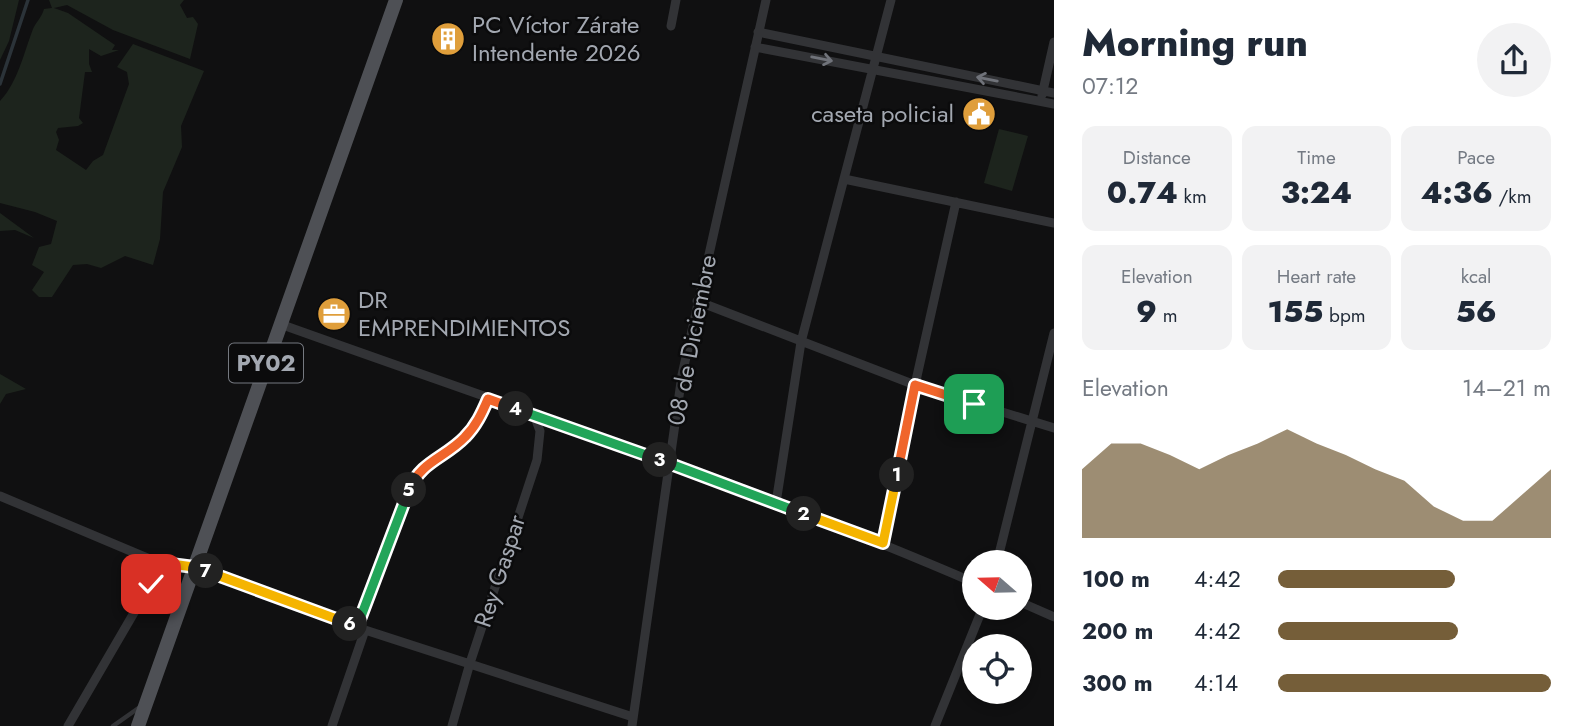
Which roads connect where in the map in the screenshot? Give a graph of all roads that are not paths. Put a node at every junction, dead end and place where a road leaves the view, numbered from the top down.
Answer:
1 (396, 0) edge
2 (676, 0) edge
3 (766, 0) edge
4 (891, 0) edge
5 (671, 26) dead end
6 (758, 32) junction
7 (1054, 42) edge
8 (755, 47) junction
9 (876, 57) junction
10 (873, 69) junction
11 (1054, 93) edge
12 (1042, 96) junction
13 (1054, 104) edge
14 (844, 179) junction
15 (956, 201) junction
16 (1054, 223) edge
17 (697, 301) junction
18 (280, 324) junction
19 (1054, 333) edge
20 (801, 342) junction
21 (915, 385) junction
22 (488, 399) junction
23 (534, 415) junction
24 (1032, 422) junction
25 (1054, 428) edge
26 (670, 464) junction
27 (0, 496) edge
28 (776, 503) junction
29 (883, 543) junction
30 (1001, 550) edge
31 (163, 563) junction
32 (194, 567) junction
33 (962, 577) edge
34 (1032, 607) edge
35 (1054, 617) edge
36 (978, 620) edge
37 (361, 628) junction
38 (470, 663) junction
39 (147, 702) junction
40 (632, 722) edge
41 (68, 726) edge
42 (113, 726) edge
43 (138, 726) edge
44 (332, 726) edge
45 (452, 726) edge
46 (935, 726) edge

1 - 18 main road, PY02
2 - 5 street
3 - 6 street, 08 de Diciembre
4 - 9 street
6 - 8 street, 08 de Diciembre
6 - 9 street
7 - 12 street
8 -> 10 street
8 - 17 street, 08 de Diciembre
9 - 10 street
12 -> 9 street
10 - 12 street
10 - 14 street
11 - 12 street
12 - 13 street
14 - 15 street
14 - 20 street
15 - 16 street
15 - 21 street
17 - 20 street
17 - 26 street, 08 de Diciembre
18 - 22 street
18 - 32 main road, PY02
19 - 24 street
20 - 21 street
20 - 28 street
21 - 24 street
21 - 29 street
22 - 23 street
22 - 37 street
23 - 26 street
23 - 38 street, Rey Gaspar
24 - 25 street
24 - 30 street
26 - 28 street
26 - 40 street, 08 de Diciembre
27 - 31 street
28 - 29 street
29 - 33 street
31 - 32 street
31 - 41 street
32 - 37 street
32 - 39 main road, PY02
34 - 35 street
36 - 46 street
37 - 38 street
37 - 44 street
38 - 40 street
38 - 45 street, Rey Gaspar
39 - 42 lane
39 - 43 main road, PY02

